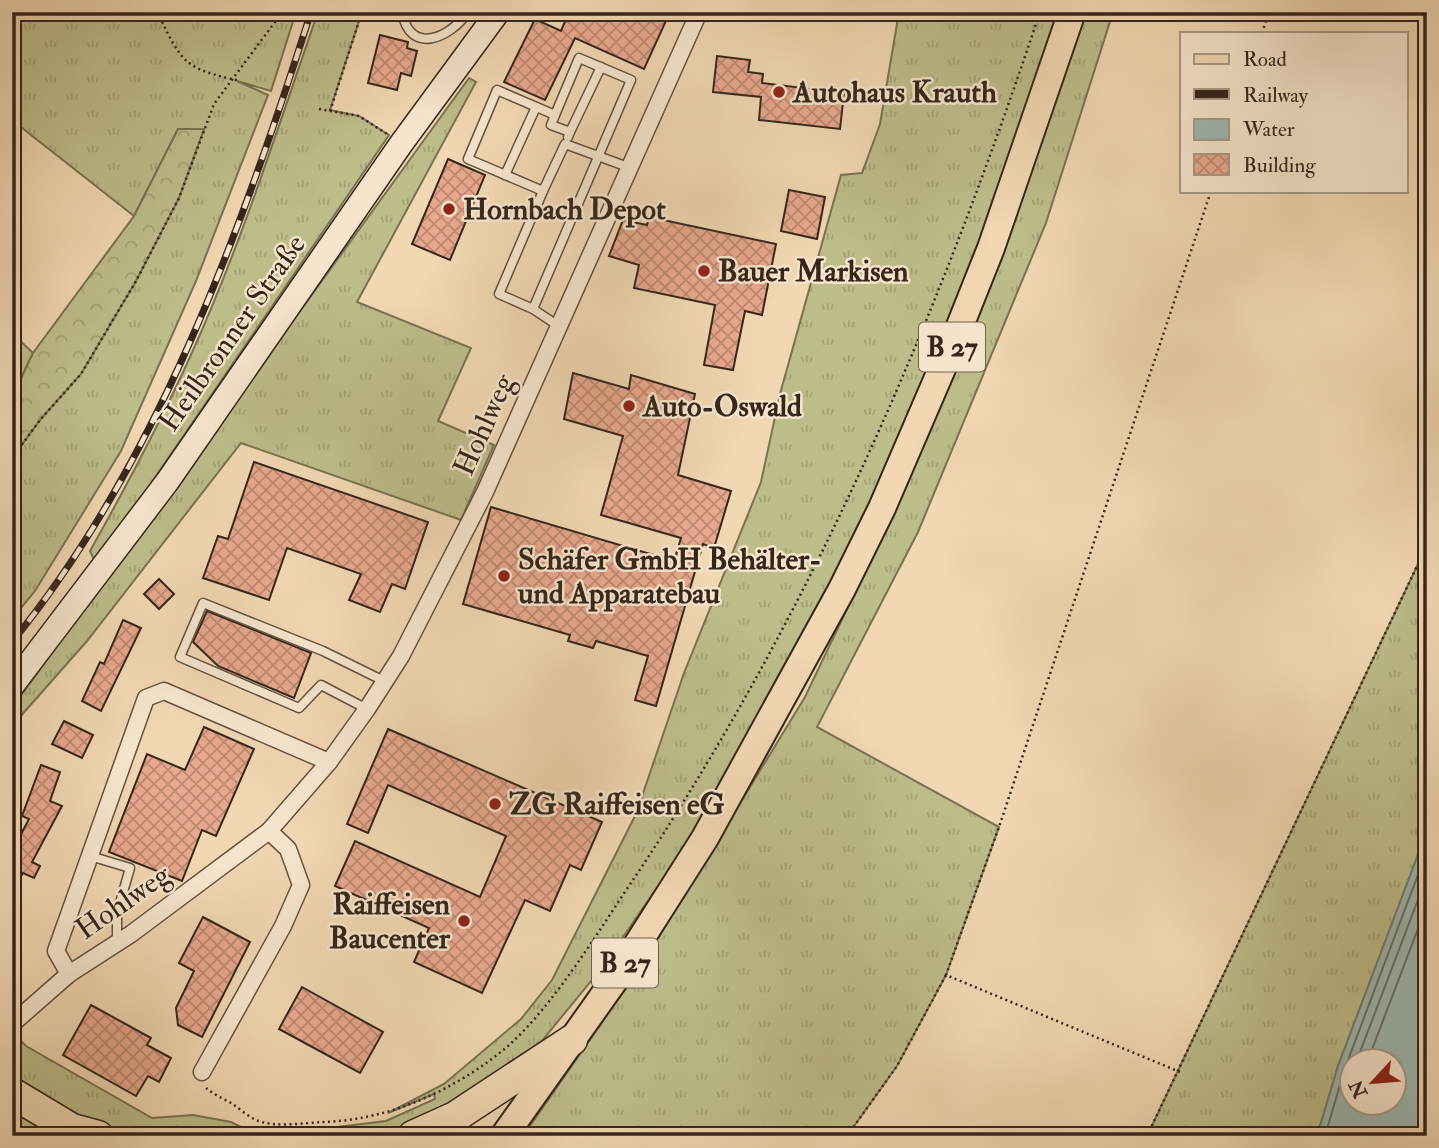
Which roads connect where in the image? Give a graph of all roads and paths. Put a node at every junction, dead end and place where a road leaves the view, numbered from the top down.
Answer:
1 (158, 12) edge
2 (279, 12) edge
3 (362, 12) edge
4 (402, 12) edge
5 (468, 12) edge
6 (498, 12) edge
7 (699, 12) edge
8 (1040, 12) edge
9 (1072, 12) edge
10 (1269, 12) edge
11 (1262, 32) edge
12 (601, 67) junction
13 (231, 79) junction
14 (240, 81) dead end
15 (536, 107) junction
16 (319, 108) dead end
17 (330, 111) junction
18 (555, 115) junction
19 (570, 132) junction
20 (401, 144) junction
21 (565, 144) junction
22 (598, 157) junction
23 (628, 167) junction
24 (505, 175) junction
25 (544, 191) junction
26 (1211, 192) edge
27 (533, 309) junction
28 (557, 325) junction
29 (12, 458) edge
30 (1427, 545) edge
31 (384, 681) junction
32 (12, 686) edge
33 (367, 709) junction
34 (329, 762) junction
35 (269, 831) junction
36 (90, 856) junction
37 (117, 943) junction
38 (69, 974) junction
39 (946, 975) junction
40 (12, 1024) edge
41 (572, 1040) junction
42 (202, 1072) joint
43 (1180, 1072) junction
44 (12, 1093) edge
45 (98, 1136) edge
46 (413, 1136) edge
47 (504, 1136) edge
48 (847, 1136) edge
49 (1147, 1136) edge

1 - 13 path
2 - 13 path
3 - 17 path
4 - 5 lane
6 - 20 street, Heilbronner Straße
7 - 23 street, Hohlweg
8 - 42 path
9 - 41 main road, B 27
10 - 11 path
12 - 18 lane
12 - 19 lane
12 - 22 lane
13 - 14 path
13 - 29 path
15 - 18 lane
15 - 24 lane
15 - 24 lane
16 - 17 path
17 - 20 path
18 - 19 lane
19 - 21 lane
20 - 32 street, Heilbronner Straße
21 - 22 lane
21 - 25 lane
22 - 23 lane
22 - 27 lane
23 - 28 street, Hohlweg
24 - 25 lane
25 - 27 lane
26 - 39 path
27 - 28 lane
28 - 31 street, Hohlweg
30 - 43 path
31 - 33 street, Hohlweg
31 - 33 lane
33 - 34 street, Hohlweg
34 - 35 street, Hohlweg
34 - 36 street
35 - 37 street, Hohlweg
35 - 42 street
36 - 37 lane
36 - 38 street
37 - 38 street, Hohlweg
38 - 40 street, Hohlweg
39 - 43 path
39 - 48 path
41 - 46 highway
41 - 47 main road, B 27
43 - 49 path
44 - 45 highway

